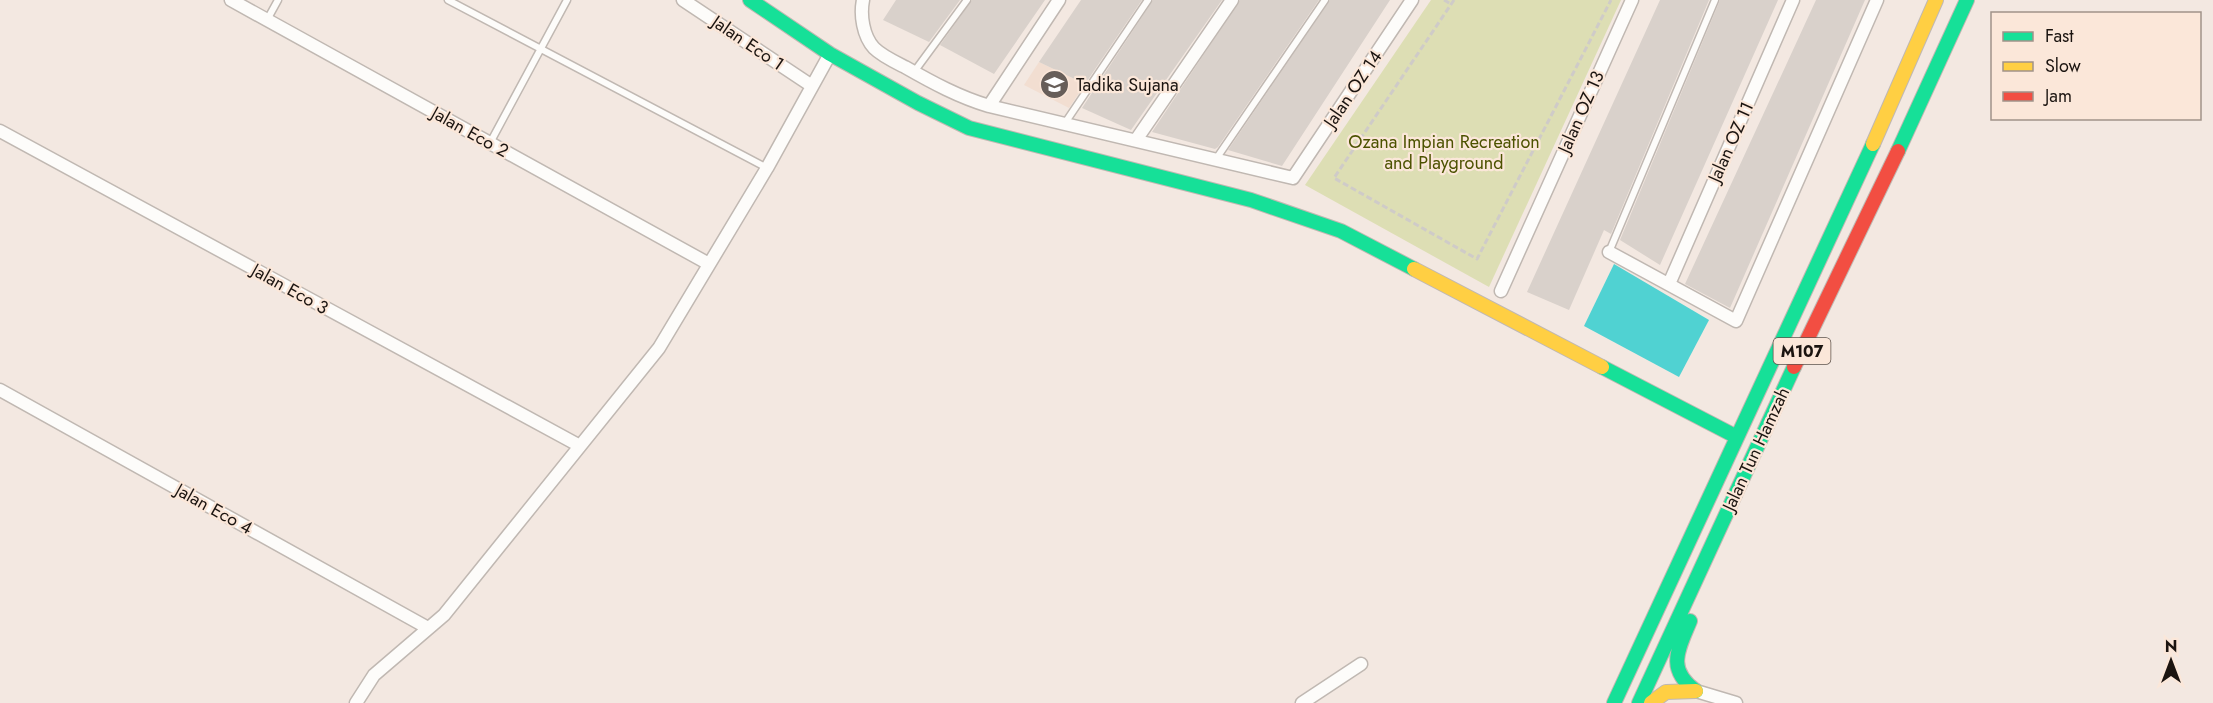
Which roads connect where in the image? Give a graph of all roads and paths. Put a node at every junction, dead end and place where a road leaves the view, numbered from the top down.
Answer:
1 (231, 0) edge
2 (278, 0) edge
3 (448, 0) edge
4 (567, 0) edge
5 (683, 0) edge
6 (750, 0) edge
7 (863, 0) edge
8 (966, 0) edge
9 (1059, 0) edge
10 (1148, 0) edge
11 (1232, 0) edge
12 (1324, 0) edge
13 (1412, 0) edge
14 (1444, 0) edge
15 (1454, 0) edge
16 (1611, 0) edge
17 (1632, 0) edge
18 (1715, 0) edge
19 (1793, 0) edge
20 (1877, 0) edge
21 (1936, 0) edge
22 (1967, 0) edge
23 (1451, 4) junction
24 (267, 20) junction
25 (541, 49) junction
26 (830, 54) junction
27 (914, 72) junction
28 (813, 86) junction
29 (988, 106) junction
30 (1065, 124) junction
31 (0, 131) edge
32 (1136, 140) junction
33 (490, 143) junction
34 (1216, 159) junction
35 (767, 168) junction
36 (1609, 252) joint
37 (709, 264) junction
38 (1669, 284) junction
39 (1501, 291) dead end
40 (0, 390) edge
41 (1737, 436) junction
42 (579, 446) junction
43 (1746, 469) junction
44 (428, 628) junction
45 (1361, 664) dead end
46 (1696, 691) junction
47 (356, 703) edge
48 (1302, 703) edge
49 (1614, 703) edge
50 (1639, 703) edge
51 (1651, 703) edge
52 (1736, 703) edge

1 - 24 street, Jalan Eco 2
2 - 24 lane
3 - 25 lane
4 - 25 lane
5 - 28 street, Jalan Eco 1
6 - 26 main road
7 - 27 street
8 - 27 lane
9 - 29 street
10 - 30 lane
11 - 32 street
12 - 34 lane
13 - 34 street, Jalan OZ 14
14 - 23 path
15 - 23 path
16 - 23 path
17 - 39 street, Jalan OZ 13
18 - 36 lane
19 - 38 street, Jalan OZ 11
20 - 38 street
21 - 41 main road, Jalan Tun Hamzah / M107
22 - 43 main road, Jalan Tun Hamzah / M107
24 - 33 street, Jalan Eco 2
25 - 33 lane
25 - 35 lane
26 - 28 street
26 - 41 main road
27 - 29 street
28 - 35 street
29 - 30 street
30 - 32 street
31 - 42 street, Jalan Eco 3
32 - 34 street
33 - 37 street, Jalan Eco 2
35 - 37 street
36 - 38 street
37 - 42 street
40 - 44 street, Jalan Eco 4
41 - 49 main road, Jalan Tun Hamzah / M107
42 - 44 street
43 - 46 main road
43 - 50 main road, Jalan Tun Hamzah / M107
44 - 47 street
45 - 48 street
46 - 51 main road
46 - 52 street

